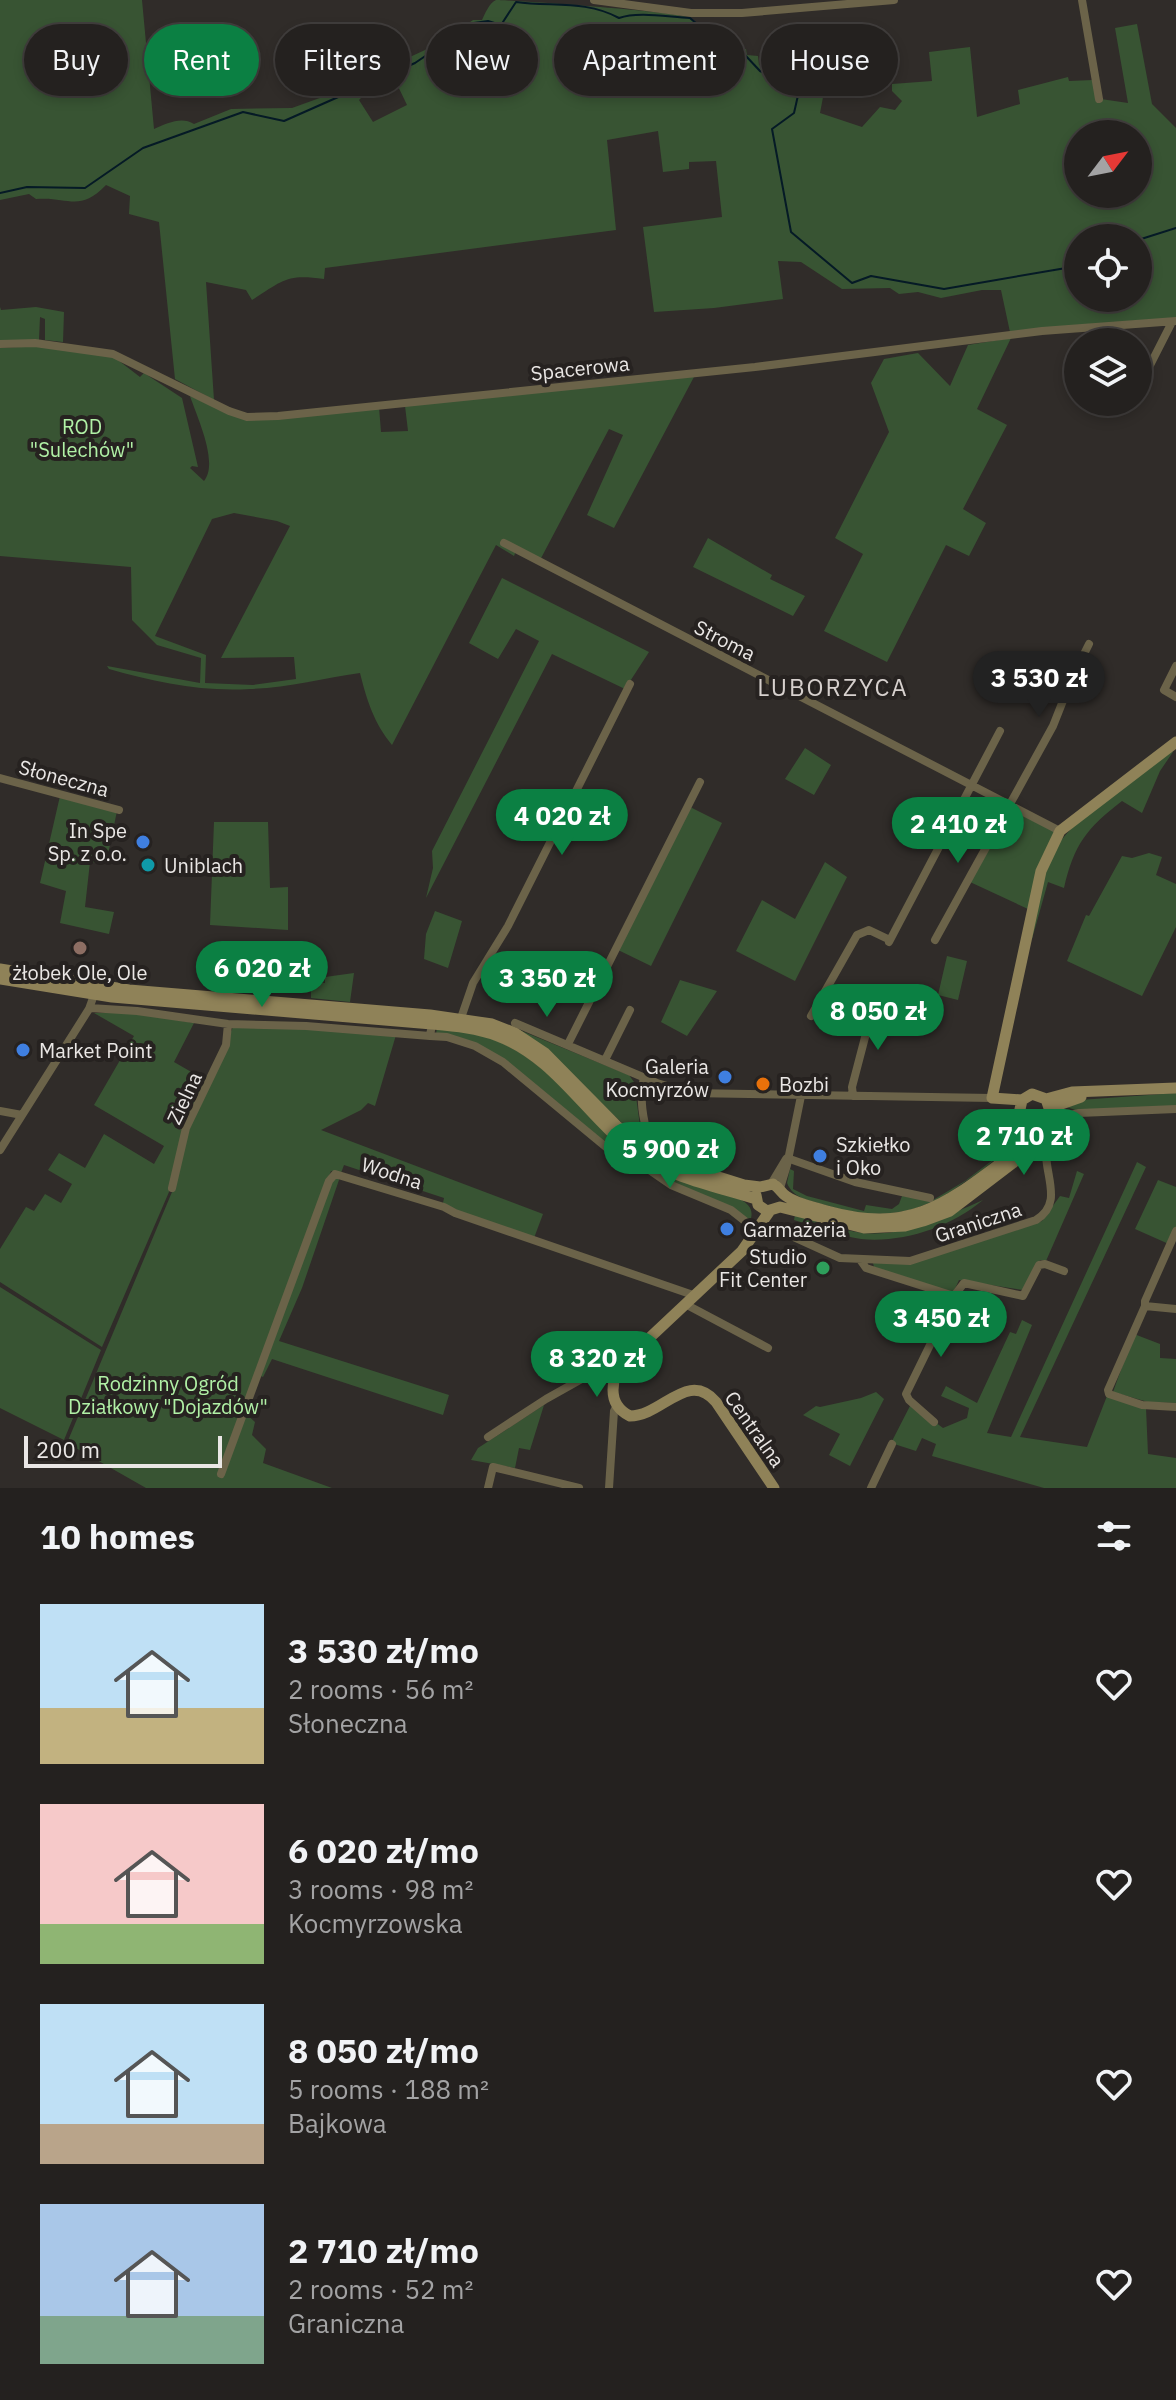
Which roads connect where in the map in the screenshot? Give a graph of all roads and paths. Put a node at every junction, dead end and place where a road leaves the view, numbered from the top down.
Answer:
1 (594, 0) edge
2 (894, 0) edge
3 (1082, 0) edge
4 (1099, 99) dead end
5 (1174, 322) edge
6 (0, 344) edge
7 (1152, 362) edge
8 (504, 543) dead end
9 (1089, 644) dead end
10 (1176, 666) edge
11 (630, 684) dead end
12 (1176, 697) edge
13 (1000, 731) dead end
14 (1176, 742) edge
15 (0, 778) edge
16 (700, 782) dead end
17 (972, 785) junction
18 (1009, 804) junction
19 (119, 810) dead end
20 (1060, 831) junction
21 (935, 940) dead end
22 (0, 969) edge
23 (0, 979) edge
24 (94, 995) junction
25 (874, 1003) dead end
26 (90, 1008) junction
27 (630, 1010) dead end
28 (337, 1012) junction
29 (811, 1016) dead end
30 (461, 1018) junction
31 (515, 1023) dead end
32 (228, 1024) junction
33 (431, 1030) junction
34 (568, 1044) junction
35 (605, 1060) junction
36 (644, 1077) junction
37 (1176, 1088) edge
38 (801, 1096) junction
39 (853, 1096) junction
40 (992, 1098) junction
41 (1048, 1104) junction
42 (1020, 1105) junction
43 (1176, 1109) edge
44 (0, 1111) edge
45 (22, 1115) junction
46 (1033, 1124) junction
47 (649, 1140) dead end
48 (0, 1150) edge
49 (787, 1158) junction
50 (172, 1188) dead end
51 (770, 1197) junction
52 (930, 1198) dead end
53 (755, 1229) junction
54 (1176, 1231) edge
55 (861, 1261) junction
56 (1064, 1271) dead end
57 (696, 1296) junction
58 (954, 1296) junction
59 (687, 1305) junction
60 (1145, 1306) junction
61 (1176, 1309) edge
62 (768, 1348) dead end
63 (616, 1370) junction
64 (617, 1405) junction
65 (1176, 1407) edge
66 (934, 1422) dead end
67 (488, 1437) dead end
68 (892, 1444) dead end
69 (221, 1474) dead end
70 (488, 1488) edge
71 (579, 1488) edge
72 (609, 1488) edge
73 (774, 1488) edge
74 (871, 1488) edge

1 - 2 street
3 - 4 street
5 - 6 street, Spacerowa
5 - 7 street
8 - 17 street, Stroma
9 - 18 street
10 - 12 street
11 - 30 street
13 - 17 street
14 - 20 main road
15 - 19 street, Słoneczna
16 - 34 street
17 - 18 street, Stroma
17 - 29 street
18 - 20 street, Stroma
18 - 21 street
20 - 40 main road
22 - 28 main road
23 - 24 main road
24 - 26 street
24 - 28 main road
25 - 39 street
26 - 32 street
26 - 45 street
27 - 35 street
28 - 30 main road
28 - 33 main road
30 - 51 main road
31 - 34 street
32 - 33 street
32 - 50 street, Zielna
33 - 51 main road
33 - 53 street
34 - 35 street
35 - 36 street
36 - 38 street
36 - 47 street
37 - 41 main road
38 - 39 street
38 - 49 street
39 - 40 street
40 - 42 main road
41 - 42 main road
41 - 46 main road
42 - 46 main road
43 - 55 street, Graniczna
44 - 45 street
45 - 48 street
46 - 51 main road
49 - 51 street
49 - 52 street
51 - 53 main road
53 - 55 street, Graniczna
53 - 57 main road
54 - 60 street
55 - 58 street
56 - 58 street
57 - 59 main road
57 - 69 street, Wodna
58 - 66 street
59 - 62 street
59 - 63 main road
60 - 61 street
60 - 65 street
63 - 64 main road
63 - 67 street
64 - 72 street
64 - 73 main road, Centralna
68 - 74 street
70 - 71 street

